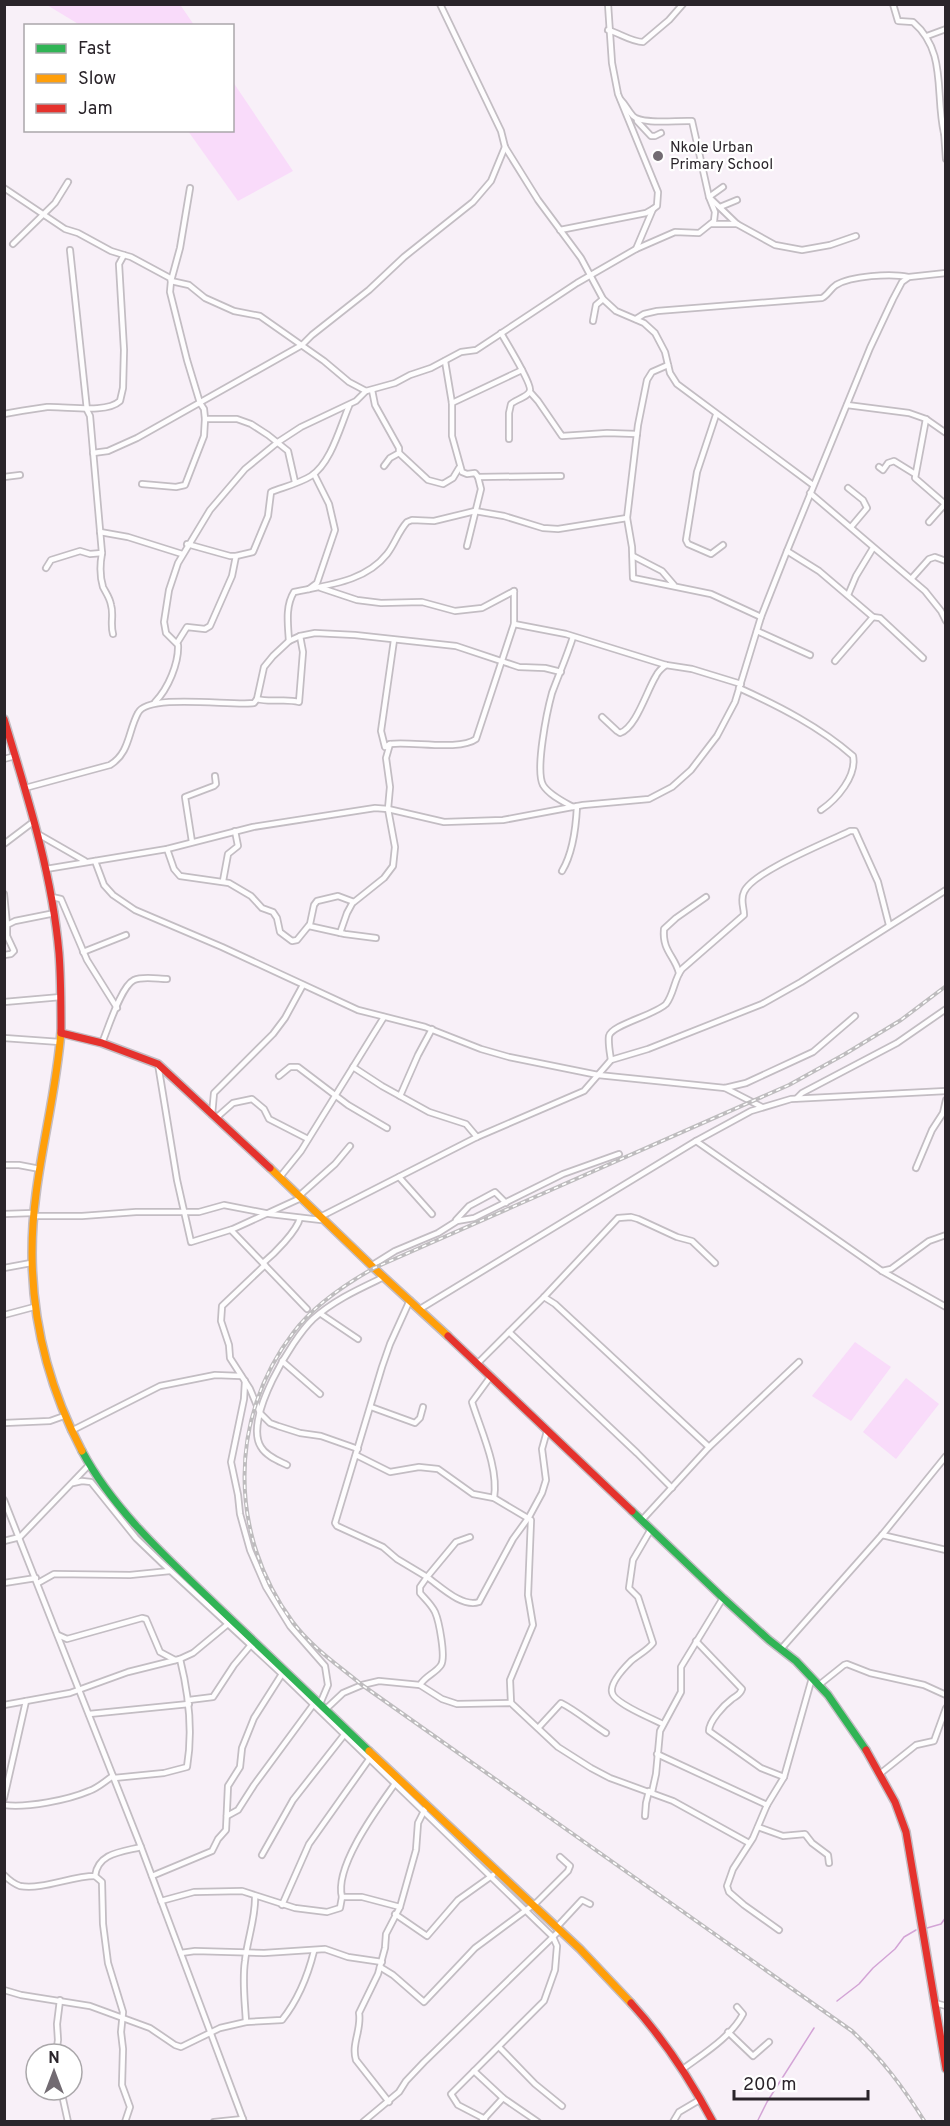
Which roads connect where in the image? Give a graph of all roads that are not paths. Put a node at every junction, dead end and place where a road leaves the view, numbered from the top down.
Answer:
1 (440, 4) edge
2 (608, 4) edge
3 (683, 4) edge
4 (893, 4) edge
5 (945, 29) edge
6 (608, 30) junction
7 (927, 36) junction
8 (620, 99) junction
9 (633, 116) junction
10 (944, 131) edge
11 (661, 133) dead end
12 (505, 147) junction
13 (945, 159) edge
14 (68, 182) dead end
15 (723, 187) dead end
16 (4, 188) edge
17 (190, 188) dead end
18 (709, 197) junction
19 (737, 200) dead end
20 (720, 207) junction
21 (653, 209) junction
22 (44, 213) junction
23 (737, 224) junction
24 (711, 225) junction
25 (560, 230) junction
26 (856, 236) dead end
27 (13, 244) dead end
28 (70, 249) dead end
29 (636, 249) junction
30 (124, 255) junction
31 (945, 273) edge
32 (591, 276) junction
33 (909, 277) junction
34 (171, 281) junction
35 (603, 300) junction
36 (636, 319) junction
37 (592, 321) dead end
38 (501, 333) junction
39 (302, 345) junction
40 (445, 361) junction
41 (668, 365) junction
42 (522, 370) junction
43 (369, 391) junction
44 (530, 392) junction
45 (200, 403) junction
46 (452, 403) junction
47 (350, 405) junction
48 (848, 405) junction
49 (87, 410) junction
50 (4, 414) edge
51 (716, 415) junction
52 (926, 419) junction
53 (205, 420) junction
54 (945, 433) edge
55 (637, 434) junction
56 (509, 439) dead end
57 (278, 442) junction
58 (93, 453) junction
59 (399, 453) junction
60 (384, 466) dead end
61 (879, 467) dead end
62 (459, 468) junction
63 (314, 474) junction
64 (915, 474) junction
65 (20, 475) dead end
66 (561, 476) dead end
67 (4, 477) edge
68 (478, 477) junction
69 (295, 482) junction
70 (142, 484) dead end
71 (813, 486) junction
72 (848, 488) dead end
73 (810, 493) junction
74 (475, 511) junction
75 (627, 518) junction
76 (929, 522) dead end
77 (851, 527) junction
78 (100, 532) junction
79 (188, 544) junction
80 (723, 545) dead end
81 (467, 546) dead end
82 (873, 548) junction
83 (787, 551) junction
84 (102, 553) junction
85 (182, 554) junction
86 (236, 556) junction
87 (633, 556) junction
88 (945, 561) edge
89 (46, 568) dead end
90 (912, 578) junction
91 (674, 586) junction
92 (320, 588) junction
93 (309, 589) junction
94 (848, 595) junction
95 (761, 617) junction
96 (873, 617) junction
97 (945, 621) edge
98 (514, 624) junction
99 (757, 631) junction
100 (113, 634) dead end
101 (300, 636) junction
102 (573, 636) junction
103 (394, 640) junction
104 (289, 641) junction
105 (177, 643) junction
106 (810, 655) dead end
107 (923, 658) dead end
108 (835, 661) dead end
109 (501, 662) junction
110 (666, 665) junction
111 (561, 672) junction
112 (740, 686) junction
113 (258, 699) junction
114 (156, 702) junction
115 (602, 717) dead end
116 (4, 719) edge
117 (387, 746) junction
118 (15, 756) junction
119 (4, 759) edge
120 (215, 776) dead end
121 (25, 788) junction
122 (575, 807) junction
123 (388, 809) junction
124 (822, 810) dead end
125 (34, 822) junction
126 (236, 831) junction
127 (38, 834) junction
128 (192, 842) junction
129 (4, 844) edge
130 (167, 849) junction
131 (86, 861) junction
132 (95, 861) junction
133 (46, 869) junction
134 (562, 871) dead end
135 (223, 881) junction
136 (945, 890) edge
137 (4, 894) edge
138 (52, 897) junction
139 (706, 897) dead end
140 (352, 902) junction
141 (55, 913) junction
142 (7, 925) junction
143 (889, 925) junction
144 (309, 926) junction
145 (340, 933) junction
146 (126, 935) dead end
147 (376, 938) dead end
148 (83, 952) junction
149 (4, 955) edge
150 (679, 973) junction
151 (167, 979) dead end
152 (303, 985) junction
153 (61, 997) junction
154 (4, 1002) edge
155 (117, 1008) junction
156 (944, 1011) edge
157 (855, 1016) dead end
158 (384, 1017) junction
159 (945, 1018) edge
160 (432, 1029) junction
161 (61, 1033) junction
162 (4, 1038) edge
163 (60, 1042) junction
164 (102, 1043) junction
165 (611, 1060) junction
166 (158, 1064) junction
167 (353, 1067) junction
168 (598, 1075) junction
169 (279, 1076) dead end
170 (726, 1088) junction
171 (945, 1091) edge
172 (334, 1096) junction
173 (400, 1096) junction
174 (797, 1098) junction
175 (945, 1100) edge
176 (762, 1107) junction
177 (214, 1117) junction
178 (387, 1128) dead end
179 (477, 1137) junction
180 (308, 1139) junction
181 (696, 1141) junction
182 (350, 1146) dead end
183 (619, 1154) dead end
184 (4, 1165) edge
185 (916, 1168) dead end
186 (40, 1169) junction
187 (280, 1177) junction
188 (399, 1177) junction
189 (300, 1197) junction
190 (506, 1203) junction
191 (184, 1213) junction
192 (265, 1213) junction
193 (4, 1214) edge
194 (33, 1214) junction
195 (432, 1214) dead end
196 (300, 1218) junction
197 (322, 1219) junction
198 (454, 1222) junction
199 (231, 1230) junction
200 (945, 1235) edge
201 (31, 1263) junction
202 (715, 1263) dead end
203 (264, 1264) junction
204 (371, 1266) junction
205 (4, 1268) edge
206 (882, 1271) junction
207 (384, 1277) junction
208 (544, 1297) junction
209 (410, 1299) junction
210 (34, 1307) junction
211 (945, 1307) edge
212 (420, 1308) junction
213 (307, 1309) dead end
214 (321, 1314) junction
215 (4, 1315) edge
216 (509, 1332) junction
217 (358, 1340) dead end
218 (282, 1361) junction
219 (799, 1362) dead end
220 (478, 1363) junction
221 (241, 1376) junction
222 (491, 1376) junction
223 (245, 1381) junction
224 (320, 1394) dead end
225 (371, 1407) junction
226 (423, 1407) dead end
227 (260, 1413) junction
228 (64, 1416) junction
229 (4, 1423) edge
230 (71, 1431) junction
231 (547, 1431) junction
232 (709, 1447) junction
233 (357, 1452) junction
234 (945, 1456) edge
235 (89, 1465) junction
236 (287, 1465) dead end
237 (73, 1484) junction
238 (672, 1488) junction
239 (494, 1498) junction
240 (4, 1500) edge
241 (529, 1517) junction
242 (642, 1520) junction
243 (651, 1529) junction
244 (882, 1536) junction
245 (20, 1537) junction
246 (470, 1537) dead end
247 (4, 1541) edge
248 (945, 1550) edge
249 (170, 1571) junction
250 (427, 1577) junction
251 (37, 1580) junction
252 (4, 1583) edge
253 (723, 1598) junction
254 (230, 1623) junction
255 (58, 1635) junction
256 (696, 1641) junction
257 (250, 1646) junction
258 (781, 1649) junction
259 (178, 1660) junction
260 (282, 1674) junction
261 (812, 1678) junction
262 (420, 1685) junction
263 (819, 1685) junction
264 (79, 1689) junction
265 (945, 1695) edge
266 (26, 1701) junction
267 (189, 1702) junction
268 (512, 1703) junction
269 (4, 1705) edge
270 (320, 1706) junction
271 (945, 1708) edge
272 (89, 1714) junction
273 (663, 1724) junction
274 (538, 1727) junction
275 (606, 1733) dead end
276 (344, 1735) junction
277 (657, 1754) junction
278 (371, 1756) junction
279 (880, 1773) junction
280 (114, 1777) junction
281 (784, 1777) junction
282 (394, 1785) junction
283 (651, 1791) junction
284 (4, 1798) edge
285 (4, 1805) edge
286 (767, 1805) junction
287 (425, 1807) junction
288 (227, 1816) junction
289 (645, 1816) dead end
290 (758, 1827) junction
291 (749, 1843) junction
292 (141, 1847) junction
293 (262, 1855) dead end
294 (560, 1857) dead end
295 (829, 1863) dead end
296 (494, 1874) junction
297 (4, 1875) edge
298 (95, 1876) junction
299 (152, 1876) junction
300 (255, 1896) junction
301 (342, 1897) junction
302 (162, 1901) junction
303 (590, 1904) dead end
304 (282, 1905) junction
305 (532, 1905) junction
306 (400, 1906) junction
307 (526, 1911) junction
308 (395, 1914) junction
309 (779, 1930) dead end
310 (556, 1932) junction
311 (314, 1951) junction
312 (247, 1952) junction
313 (182, 1953) junction
314 (381, 1965) junction
315 (4, 1990) edge
316 (60, 2000) junction
317 (935, 2003) junction
318 (945, 2006) edge
319 (736, 2007) dead end
320 (122, 2018) junction
321 (246, 2022) junction
322 (211, 2031) junction
323 (728, 2032) junction
324 (58, 2042) edge
325 (769, 2042) dead end
326 (499, 2047) junction
327 (683, 2069) junction
328 (945, 2069) edge
329 (474, 2071) junction
330 (503, 2098) junction
331 (701, 2099) junction
332 (64, 2102) edge
333 (389, 2102) junction
334 (562, 2106) dead end
335 (244, 2120) edge
336 (483, 2120) edge
337 (68, 2121) edge
338 (125, 2121) edge
339 (214, 2121) edge
340 (363, 2121) edge
341 (538, 2121) edge
342 (673, 2121) edge
343 (713, 2121) edge

1 - 12 street
2 - 6 street
3 - 6 street
4 - 7 street
5 - 7 street
6 - 8 street
7 - 10 street
8 - 9 street
8 - 21 street
9 - 11 street
9 - 18 street
10 - 13 street
12 - 25 street
12 - 39 street
14 - 22 street
15 - 18 street
16 - 22 street
17 - 34 street
18 - 20 street
18 - 24 street
19 - 20 street
20 - 23 street
21 - 25 street
21 - 29 street
22 - 27 street
22 - 30 street
23 - 24 street
23 - 26 street
24 - 29 street
25 - 32 street
28 - 49 street
29 - 32 street
30 - 34 street
30 - 49 street
31 - 33 street
32 - 35 street
32 - 38 street
33 - 36 street
33 - 48 street
34 - 39 street
34 - 45 street
35 - 36 street
35 - 37 street
36 - 41 street
38 - 40 street
38 - 42 street
39 - 43 street
39 - 45 street
40 - 43 street
40 - 46 street
41 - 51 street
41 - 55 street
42 - 44 street
42 - 46 street
43 - 47 street
43 - 59 street
44 - 55 street
44 - 56 street
45 - 53 street
45 - 58 street
46 - 62 street
47 - 57 street
47 - 63 street
48 - 52 street
48 - 71 street
49 - 50 street
49 - 58 street
51 - 71 street
51 - 80 street
52 - 54 street
52 - 64 street
53 - 57 street
53 - 70 street
55 - 75 street
57 - 69 street
57 - 79 street
58 - 78 street
59 - 60 street
59 - 62 street
61 - 64 street
62 - 68 street
63 - 69 street
63 - 93 street
64 - 76 street
65 - 67 street
66 - 68 street
68 - 74 street
69 - 86 street
71 - 73 street
72 - 77 street
73 - 77 street
73 - 83 street
74 - 75 street
74 - 81 street
74 - 92 street
75 - 87 street
77 - 82 street
78 - 84 street
78 - 85 street
79 - 85 street
79 - 86 street
82 - 90 street
82 - 94 street
83 - 94 street
83 - 95 street
84 - 89 street
84 - 100 street
85 - 105 street
86 - 105 street
87 - 91 street
87 - 91 street
88 - 90 street
90 - 97 street
91 - 95 street
92 - 93 street
92 - 98 street
93 - 104 street
94 - 96 street
95 - 99 street
96 - 107 street
96 - 108 street
98 - 102 street
98 - 109 street
99 - 106 street
99 - 112 street
101 - 103 street
101 - 104 street
101 - 113 street
102 - 110 street
102 - 111 street
103 - 109 street
103 - 117 street
104 - 113 street
105 - 114 street
109 - 111 street
109 - 117 street
110 - 112 street
110 - 115 street
111 - 122 street
112 - 122 street
112 - 124 street
113 - 114 street
114 - 121 street
116 - 118 main road
117 - 123 street
118 - 119 street
118 - 121 main road
120 - 128 street
121 - 125 main road
122 - 123 street
122 - 134 street
123 - 126 street
123 - 140 street
125 - 127 main road
125 - 129 street
126 - 128 street
126 - 135 street
127 - 131 street
127 - 133 main road
128 - 130 street
130 - 132 street
130 - 135 street
131 - 132 street
131 - 133 street
132 - 152 street
133 - 138 main road
135 - 144 street
136 - 143 street
137 - 142 street
138 - 141 main road
138 - 148 street
139 - 150 street
140 - 144 street
140 - 145 street
141 - 142 street
141 - 153 main road
142 - 149 street
143 - 150 street
143 - 165 street
144 - 145 street
145 - 147 street
146 - 148 street
148 - 155 street
150 - 165 street
151 - 155 street
152 - 158 street
152 - 177 street
153 - 154 street
153 - 161 main road
155 - 164 street
156 - 159 street
156 - 174 street
157 - 170 street
158 - 160 street
158 - 167 street
160 - 168 street
160 - 173 street
161 - 163 main road
161 - 164 main road
162 - 163 street
163 - 186 main road
164 - 166 main road
165 - 168 street
166 - 177 main road
166 - 191 street
167 - 172 street
167 - 173 street
168 - 170 street
168 - 179 street
169 - 172 street
170 - 176 street
171 - 174 street
172 - 178 street
172 - 180 street
173 - 179 street
174 - 176 street
175 - 185 street
176 - 181 street
177 - 180 street
177 - 187 main road
179 - 188 street
180 - 187 street
181 - 206 street
181 - 212 street
182 - 189 street
183 - 190 street
184 - 186 street
186 - 194 main road
187 - 189 main road
188 - 195 street
188 - 197 street
189 - 192 street
189 - 197 main road
190 - 198 street
190 - 198 street
191 - 192 street
191 - 194 street
191 - 199 street
192 - 196 street
192 - 199 street
193 - 194 street
194 - 201 main road
196 - 197 street
196 - 203 street
197 - 204 main road
198 - 204 street
199 - 203 street
200 - 206 street
201 - 205 street
201 - 210 main road
202 - 208 street
203 - 213 street
203 - 221 street
204 - 207 main road
206 - 211 street
207 - 209 main road
207 - 214 street
208 - 216 street
208 - 232 street
209 - 212 main road
209 - 225 street
210 - 215 street
210 - 228 main road
212 - 220 main road
214 - 217 street
214 - 218 street
216 - 220 street
216 - 238 street
218 - 224 street
218 - 227 street
219 - 232 street
220 - 222 main road
221 - 223 street
221 - 230 street
222 - 231 main road
222 - 239 street
223 - 227 street
223 - 270 street
225 - 226 street
225 - 233 street
227 - 233 street
227 - 236 street
228 - 229 street
228 - 230 main road
230 - 235 main road
231 - 241 street
231 - 242 main road
232 - 238 street
233 - 239 street
233 - 250 street
234 - 244 street
235 - 237 street
235 - 254 main road
237 - 245 street
237 - 249 street
238 - 242 street
239 - 241 street
240 - 245 street
241 - 250 street
241 - 268 street
242 - 243 main road
243 - 253 main road
243 - 273 street
244 - 248 street
244 - 258 street
245 - 247 street
245 - 251 street
246 - 250 street
249 - 251 street
249 - 254 street
250 - 262 street
251 - 252 street
251 - 255 street
253 - 256 street
253 - 258 main road
254 - 257 street
254 - 259 street
254 - 270 main road
255 - 259 street
255 - 264 street
256 - 273 street
256 - 281 street
257 - 260 street
257 - 267 street
258 - 261 main road
259 - 264 street
259 - 267 street
260 - 270 street
260 - 288 street
261 - 263 main road
261 - 281 street
262 - 268 street
262 - 270 street
263 - 265 street
263 - 279 main road
264 - 266 street
264 - 272 street
266 - 269 street
266 - 284 street
267 - 272 street
267 - 280 street
268 - 274 street
270 - 276 street
270 - 278 main road
270 - 288 street
271 - 279 street
272 - 280 street
273 - 277 street
274 - 275 street
274 - 283 street
276 - 278 street
276 - 293 street
277 - 283 street
277 - 286 street
278 - 282 street
278 - 287 main road
278 - 304 street
279 - 317 main road
280 - 285 street
280 - 292 street
281 - 286 street
282 - 287 street
282 - 301 street
283 - 289 street
283 - 291 street
286 - 290 street
287 - 296 main road
287 - 306 street
288 - 299 street
290 - 291 street
290 - 295 street
291 - 309 street
292 - 298 street
292 - 299 street
294 - 305 street
296 - 305 main road
296 - 307 street
296 - 308 street
297 - 298 street
298 - 320 street
299 - 302 street
300 - 302 street
300 - 304 street
300 - 312 street
301 - 304 street
301 - 306 street
302 - 313 street
303 - 310 street
305 - 307 street
305 - 310 main road
306 - 308 street
307 - 310 street
307 - 314 street
308 - 314 street
310 - 326 street
310 - 327 main road
310 - 333 street
311 - 312 street
311 - 314 street
311 - 321 street
312 - 313 street
312 - 321 street
313 - 322 street
314 - 333 street
315 - 316 street
316 - 320 street
316 - 324 street
317 - 318 street
317 - 328 main road
319 - 323 street
320 - 322 street
320 - 338 street
321 - 322 street
322 - 335 street
323 - 325 street
323 - 327 street
326 - 329 street
326 - 334 street
327 - 331 main road
329 - 330 street
329 - 336 street
330 - 336 street
330 - 341 street
331 - 342 street
331 - 343 main road
332 - 337 street
333 - 340 street
335 - 339 street

